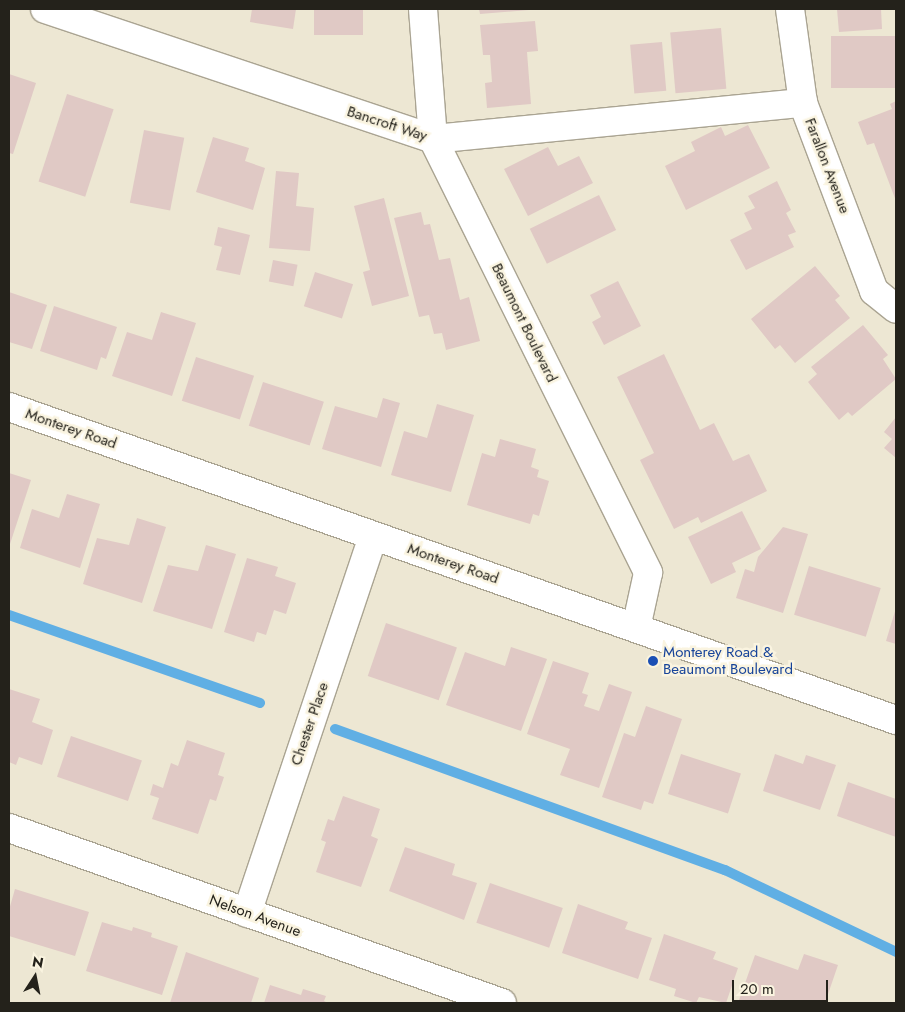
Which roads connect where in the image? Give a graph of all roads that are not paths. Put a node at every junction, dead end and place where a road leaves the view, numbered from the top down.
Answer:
1 (46, 9) edge
2 (423, 9) edge
3 (790, 9) edge
4 (803, 104) junction
5 (433, 139) junction
6 (896, 309) edge
7 (9, 407) edge
8 (373, 536) junction
9 (636, 628) junction
10 (896, 720) edge
11 (9, 828) edge
12 (247, 913) junction
13 (502, 1003) edge

1 - 5 street, Bancroft Way
2 - 5 street, Beaumont Boulevard
3 - 4 street, Farallon Avenue
4 - 5 street, Bancroft Way
4 - 6 street, Farallon Avenue
5 - 9 street, Beaumont Boulevard
7 - 8 street, Monterey Road
8 - 9 street, Monterey Road
8 - 12 street, Chester Place
9 - 10 street, Monterey Road
11 - 12 street, Nelson Avenue
12 - 13 street, Nelson Avenue

